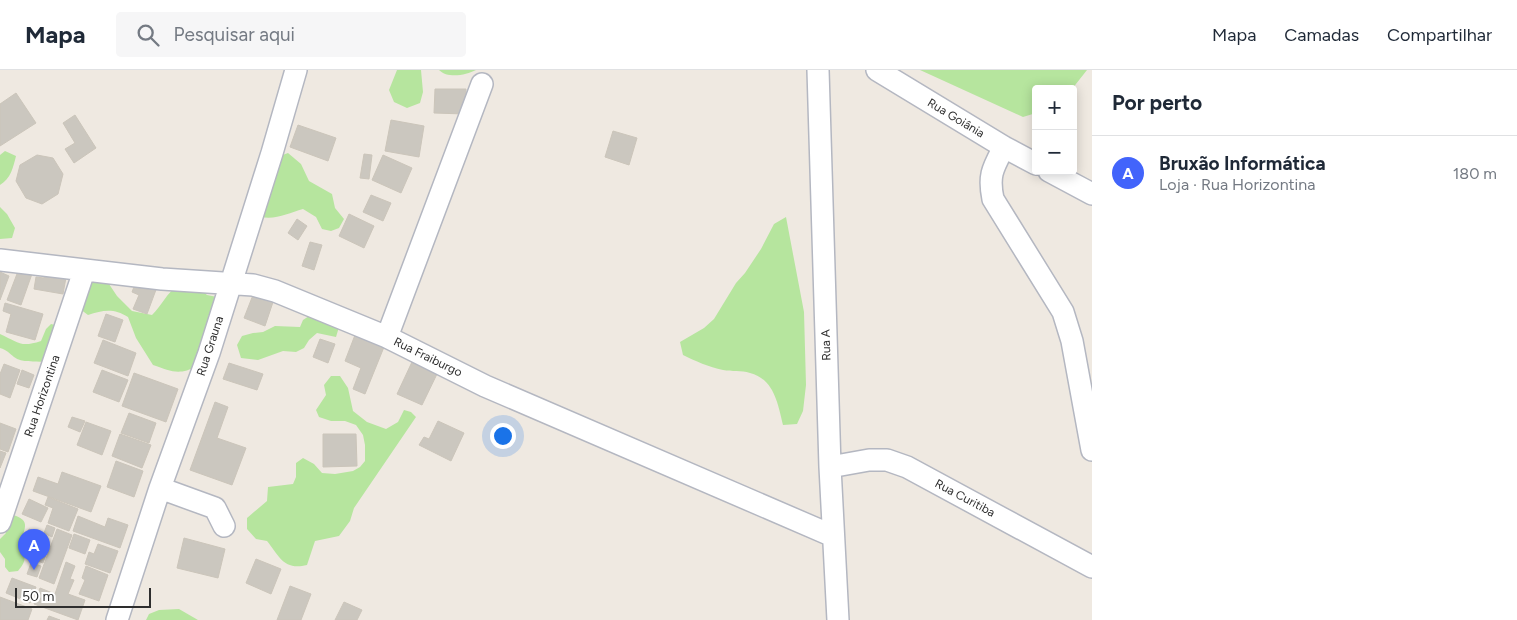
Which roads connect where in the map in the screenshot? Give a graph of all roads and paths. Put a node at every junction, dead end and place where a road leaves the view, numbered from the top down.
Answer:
1 (296, 70) edge
2 (818, 70) edge
3 (877, 70) edge
4 (482, 84) dead end
5 (1004, 147) junction
6 (1032, 162) edge
7 (1056, 175) edge
8 (1092, 194) edge
9 (0, 260) edge
10 (84, 271) junction
11 (230, 283) junction
12 (387, 337) junction
13 (1092, 450) edge
14 (830, 466) junction
15 (160, 488) junction
16 (0, 522) edge
17 (224, 526) dead end
18 (833, 536) junction
19 (1092, 567) edge
20 (117, 620) edge
21 (838, 620) edge

1 - 11 street, Rua Grauna
2 - 14 street, Rua A
3 - 5 street, Rua Goiânia
4 - 12 street
5 - 6 street, Rua Goiânia
5 - 13 street
7 - 8 street
9 - 10 street, Rua Fraiburgo
10 - 11 street, Rua Fraiburgo
10 - 16 street, Rua Horizontina
11 - 12 street, Rua Fraiburgo
11 - 15 street, Rua Grauna
12 - 18 street, Rua Fraiburgo
14 - 18 street, Rua A
14 - 19 street, Rua Curitiba
15 - 17 street
15 - 20 street, Rua Grauna
18 - 21 street, Rua A

